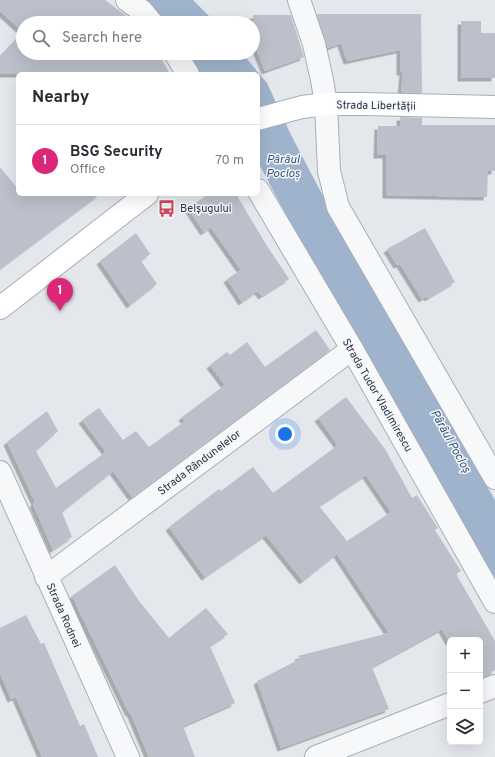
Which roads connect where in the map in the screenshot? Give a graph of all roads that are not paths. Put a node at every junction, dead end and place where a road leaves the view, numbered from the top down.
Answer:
1 (128, 0) edge
2 (299, 0) edge
3 (146, 16) edge
4 (180, 60) edge
5 (187, 72) edge
6 (326, 104) junction
7 (495, 107) edge
8 (260, 117) edge
9 (260, 193) edge
10 (144, 196) edge
11 (0, 308) edge
12 (352, 349) junction
13 (0, 472) edge
14 (495, 478) edge
15 (46, 576) junction
16 (495, 602) edge
17 (495, 686) edge
18 (483, 691) edge
19 (447, 705) edge
20 (128, 757) edge
21 (316, 757) edge

1 - 3 street
2 - 6 street
4 - 5 street
6 - 7 main road, Strada Libertății
6 - 8 main road, Strada Libertății
6 - 14 street
9 - 12 street, Strada Tudor Vladimirescu
10 - 11 main road
12 - 15 street, Strada Rândunelelor
12 - 16 street, Strada Tudor Vladimirescu
13 - 15 street, Strada Rodnei
15 - 20 street, Strada Rodnei
17 - 18 street
19 - 21 street

